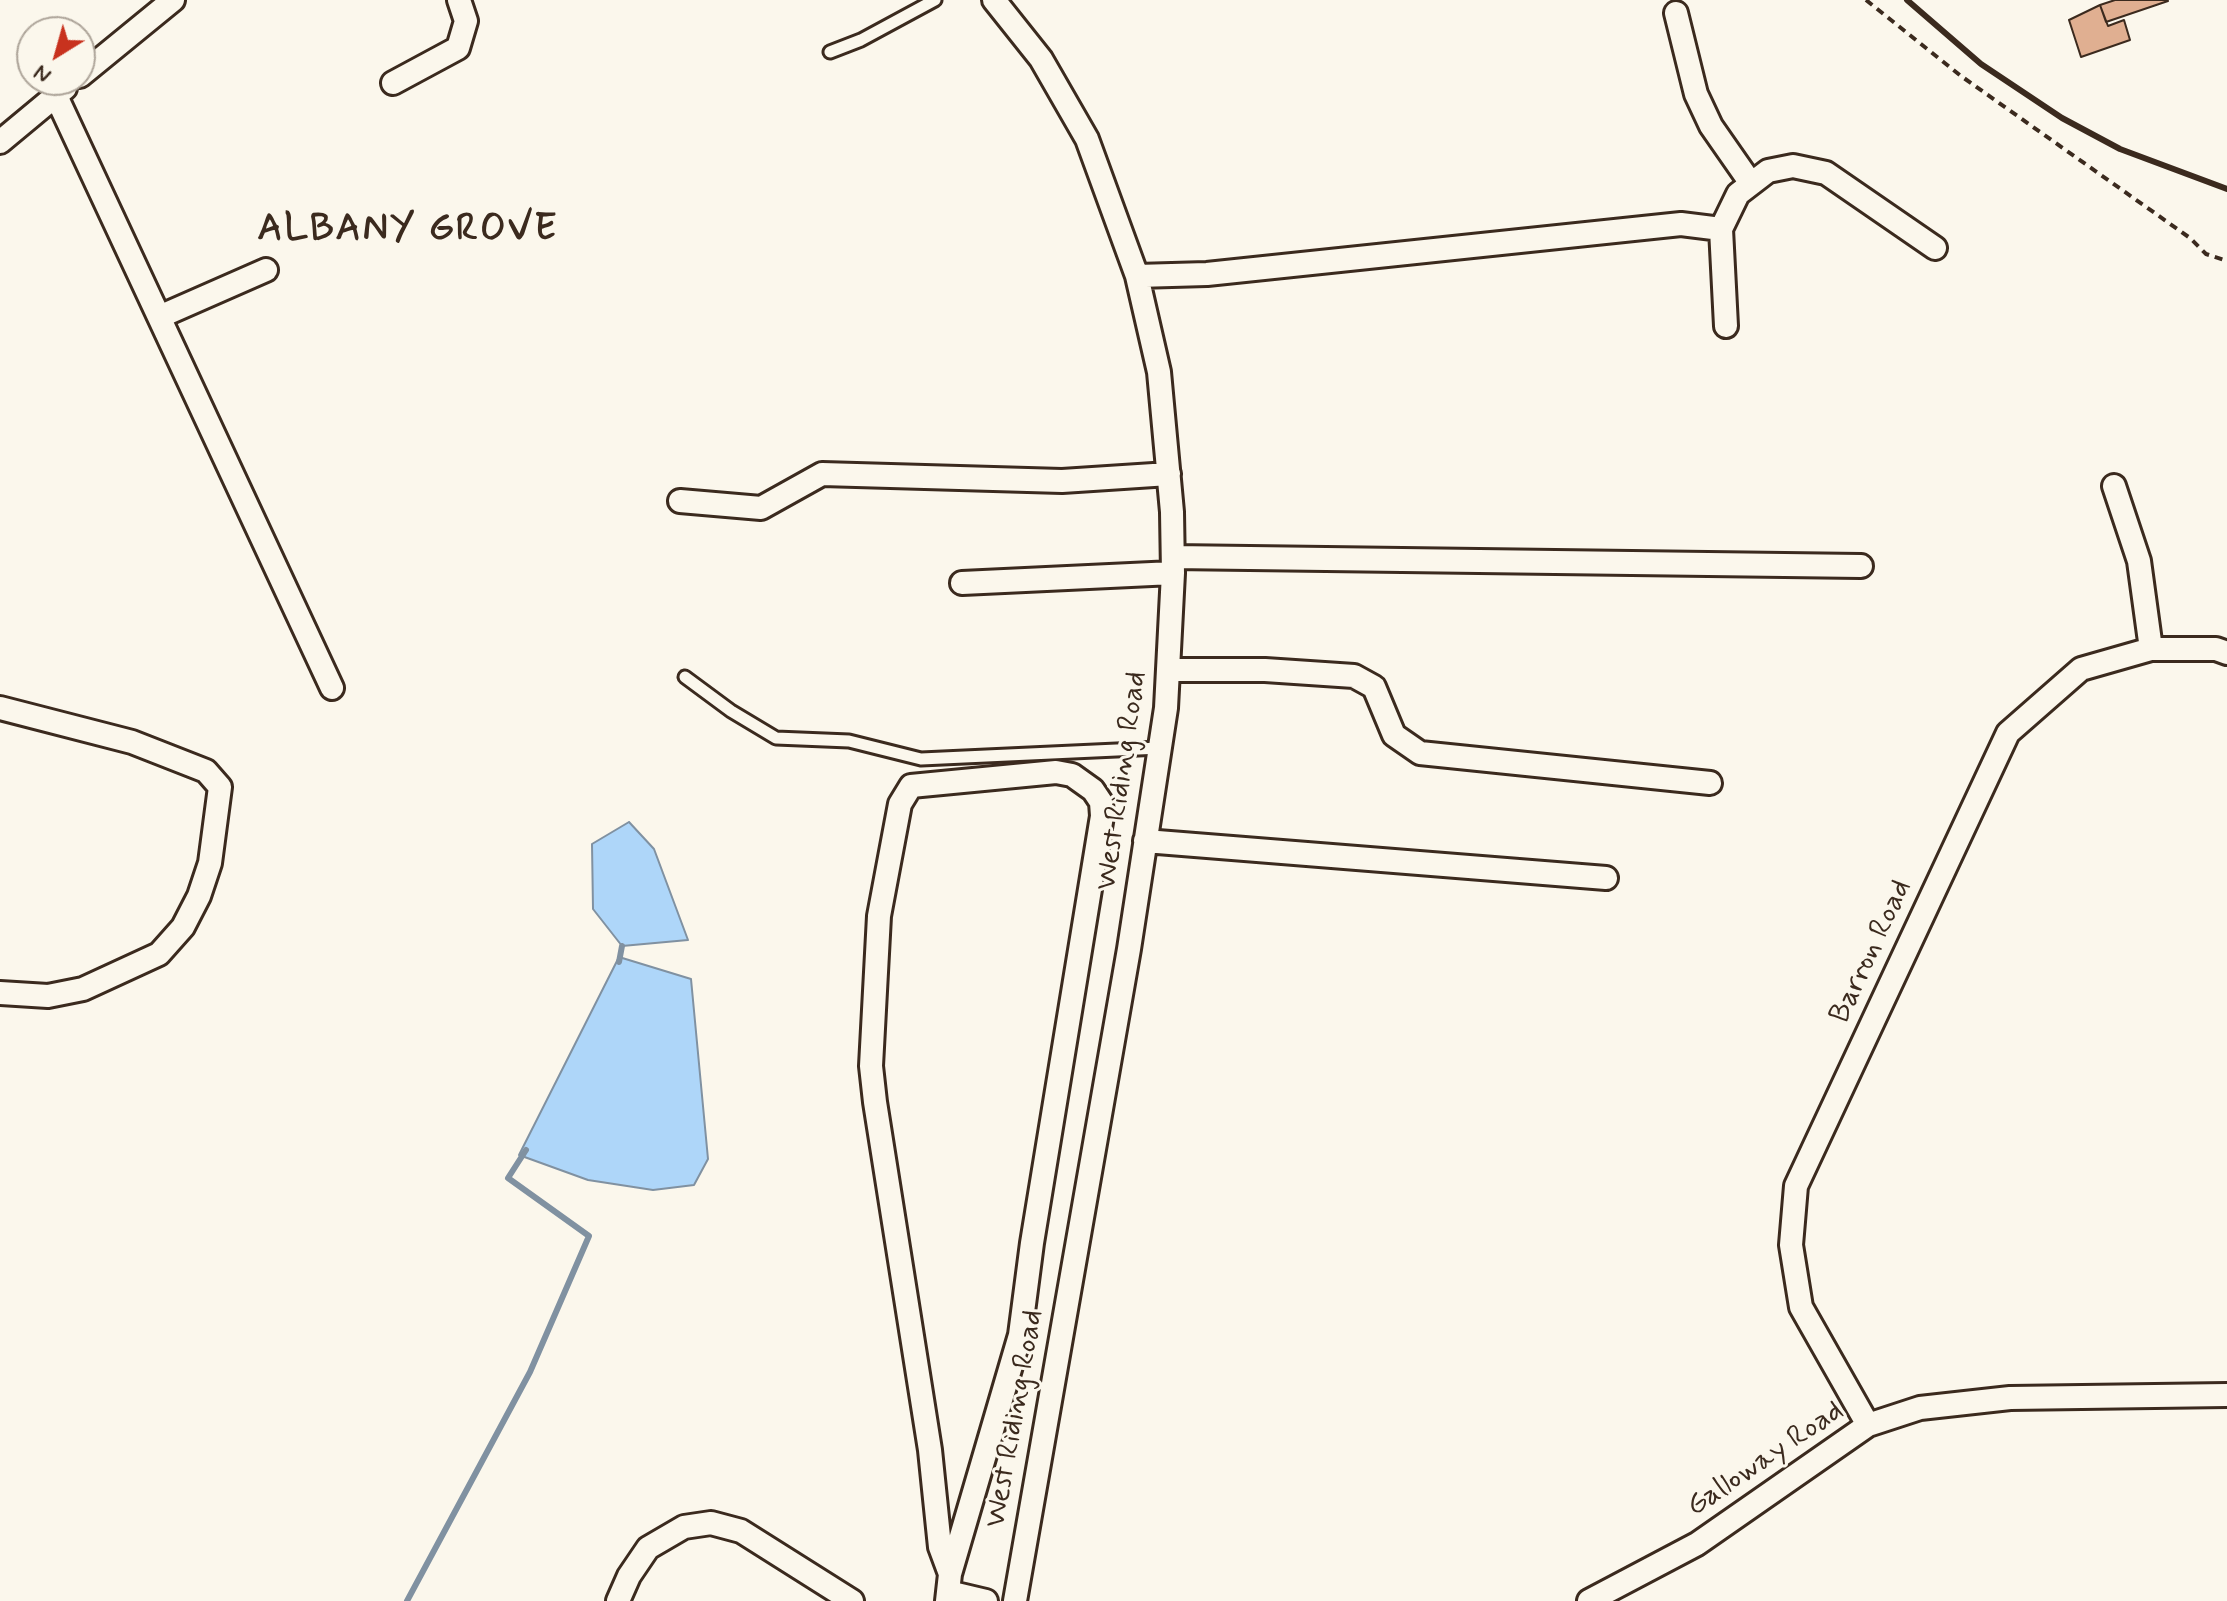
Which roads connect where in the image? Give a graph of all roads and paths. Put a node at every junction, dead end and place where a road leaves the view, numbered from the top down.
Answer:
1 (173, 0) edge
2 (459, 0) edge
3 (935, 0) edge
4 (994, 0) edge
5 (1866, 0) edge
6 (1676, 13) dead end
7 (830, 52) dead end
8 (96, 63) edge
9 (393, 83) dead end
10 (56, 96) joint
11 (0, 142) edge
12 (1750, 182) junction
13 (1721, 229) junction
14 (1935, 248) dead end
15 (2227, 261) edge
16 (266, 270) dead end
17 (1137, 276) junction
18 (159, 317) junction
19 (1726, 326) dead end
20 (1169, 474) junction
21 (2114, 486) dead end
22 (680, 501) dead end
23 (1173, 565) junction
24 (1861, 566) dead end
25 (962, 583) dead end
26 (2151, 649) junction
27 (2227, 653) edge
28 (1170, 670) junction
29 (685, 677) dead end
30 (332, 688) dead end
31 (0, 708) edge
32 (1160, 748) junction
33 (1710, 783) dead end
34 (1145, 841) junction
35 (1606, 878) dead end
36 (0, 993) edge
37 (2227, 1395) edge
38 (1868, 1425) junction
39 (948, 1589) edge
40 (618, 1601) edge
41 (852, 1601) edge
42 (986, 1601) edge
43 (1015, 1601) edge
44 (1589, 1601) edge

1 - 8 street
2 - 9 street
3 - 7 lane
4 - 17 street, West Riding Road
5 - 15 path
6 - 12 street
10 - 11 street
10 - 18 street
12 - 13 street
12 - 14 street
13 - 17 street
13 - 19 street
16 - 18 street
17 - 20 street, West Riding Road
18 - 30 street
20 - 22 street
20 - 23 street, West Riding Road
21 - 26 street
23 - 24 street
23 - 25 street
23 - 28 street, West Riding Road
26 - 27 street, Barron Road
26 - 38 street, Barron Road
28 - 32 street, West Riding Road
28 - 33 street
29 - 32 lane
31 - 36 street
32 - 34 street, West Riding Road
34 - 35 street
34 - 43 street, West Riding Road
37 - 38 street, Galloway Road
38 - 44 street, Galloway Road
39 - 39 street
39 - 42 street
40 - 41 street

